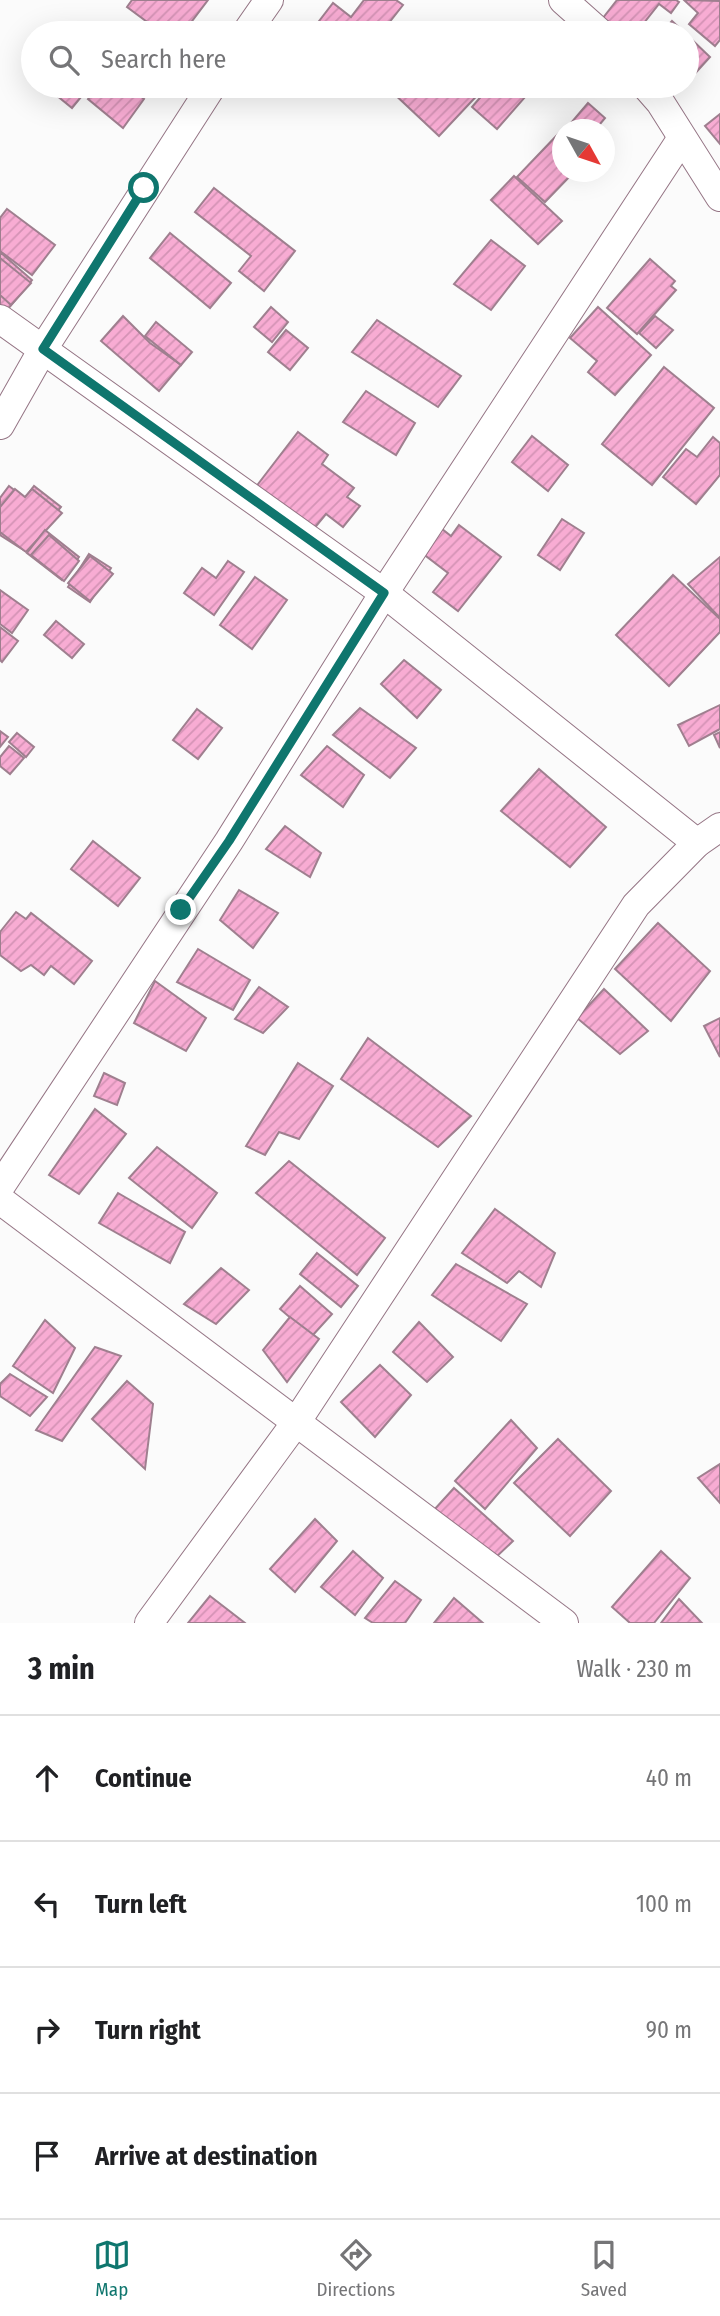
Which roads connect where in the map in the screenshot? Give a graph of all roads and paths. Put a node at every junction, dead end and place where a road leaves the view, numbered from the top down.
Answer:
1 (270, 0) edge
2 (563, 0) edge
3 (255, 21) edge
4 (587, 21) edge
5 (204, 98) edge
6 (654, 98) edge
7 (682, 138) junction
8 (720, 197) edge
9 (0, 319) edge
10 (43, 349) junction
11 (0, 425) edge
12 (384, 593) junction
13 (720, 827) edge
14 (697, 843) junction
15 (0, 1187) edge
16 (0, 1200) edge
17 (297, 1422) junction
18 (149, 1623) edge
19 (564, 1623) edge

1 - 3 street
2 - 4 street
5 - 10 street
6 - 7 street
7 - 8 street
7 - 12 street
9 - 10 street
10 - 11 street
10 - 12 street
12 - 14 street
12 - 15 street
13 - 14 street
14 - 17 street
16 - 17 street
17 - 18 street
17 - 19 street

